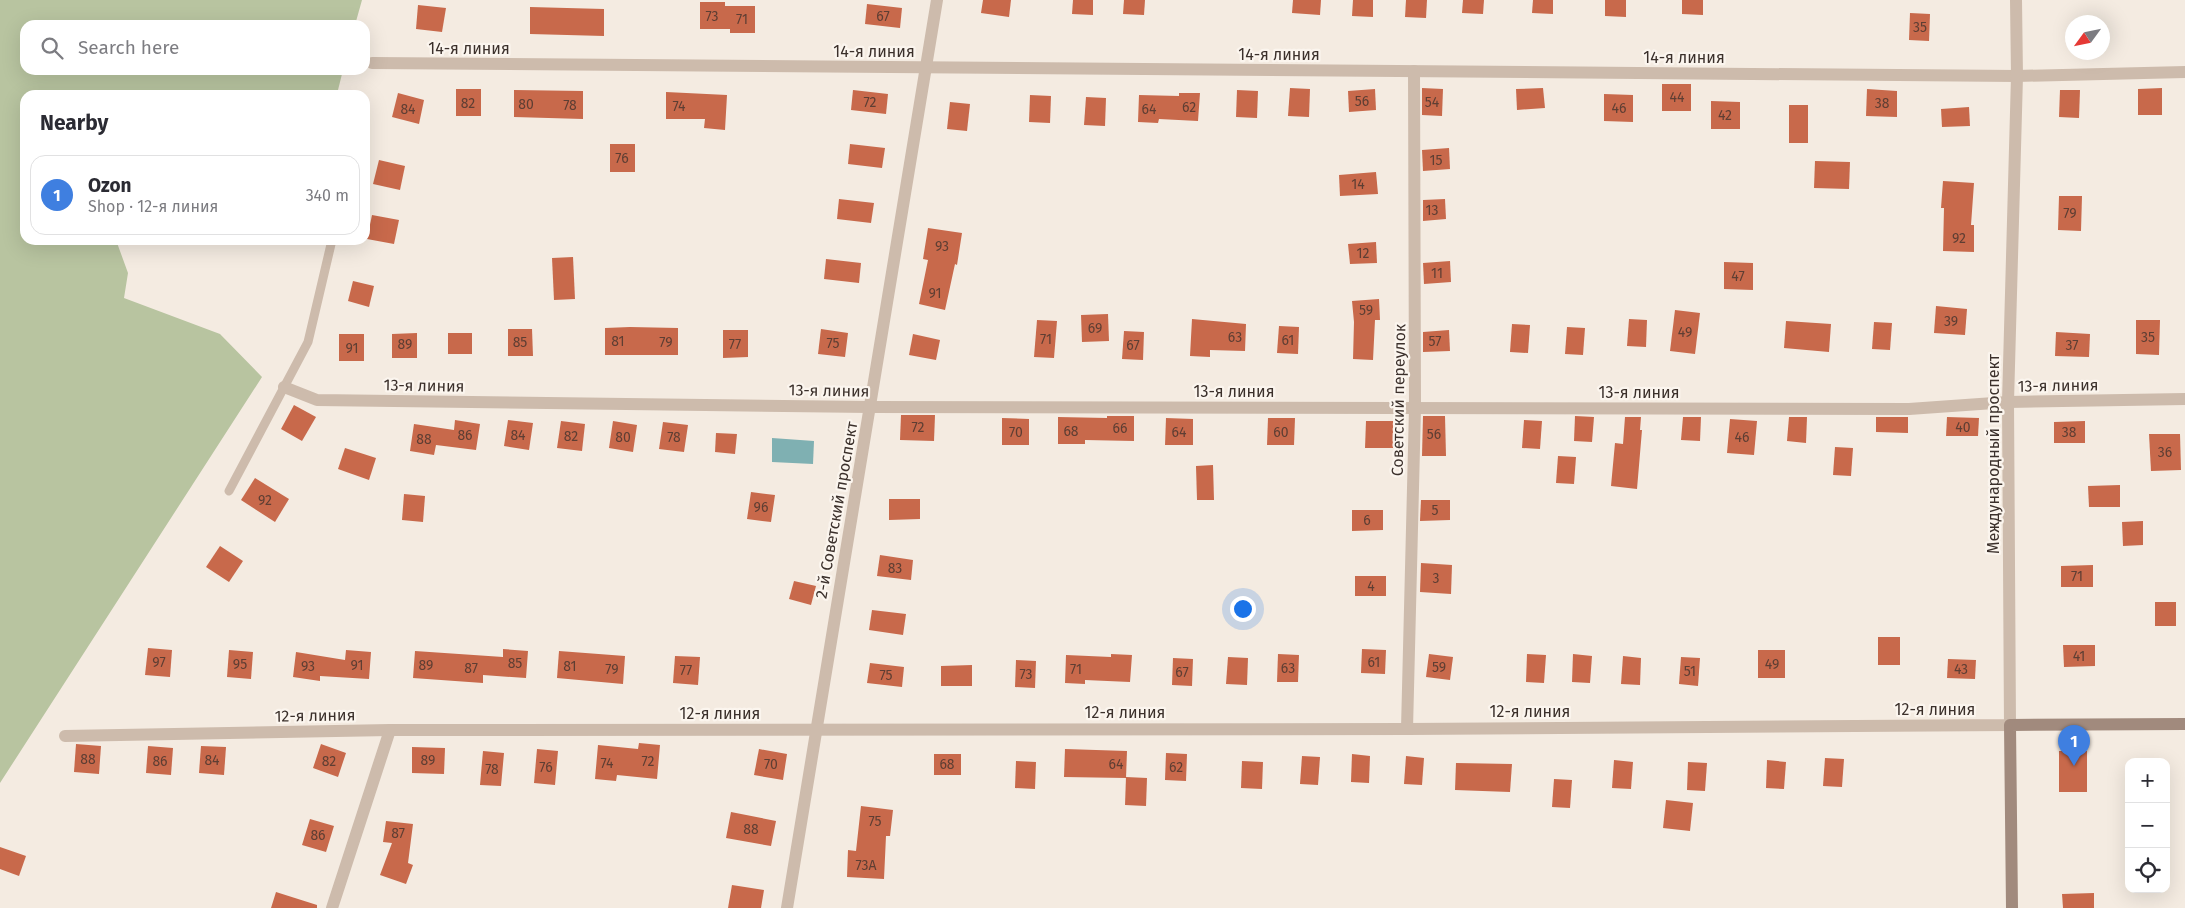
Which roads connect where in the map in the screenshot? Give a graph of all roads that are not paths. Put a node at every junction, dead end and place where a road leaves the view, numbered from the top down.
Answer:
1 (937, 0) edge
2 (2016, 0) edge
3 (372, 64) dead end
4 (926, 68) junction
5 (1414, 71) junction
6 (2185, 72) edge
7 (2017, 76) junction
8 (331, 245) edge
9 (284, 387) junction
10 (2185, 399) edge
11 (2008, 402) junction
12 (870, 407) junction
13 (1415, 408) junction
14 (229, 491) dead end
15 (2185, 724) edge
16 (2010, 725) junction
17 (1407, 728) junction
18 (816, 729) junction
19 (390, 730) junction
20 (65, 736) dead end
21 (332, 908) edge
22 (787, 908) edge
23 (2012, 908) edge

1 - 4 street, 2-й Советский проспект
2 - 7 street, Международный проспект
3 - 4 street, 14-я линия
4 - 5 street, 14-я линия
4 - 12 street, 2-й Советский проспект
5 - 7 street, 14-я линия
5 - 13 street, Советский переулок
6 - 7 street, 14-я линия
7 - 11 street, Международный проспект
8 - 9 lane
9 - 12 street, 13-я линия
9 - 14 lane
10 - 11 street, 13-я линия
11 - 13 street, 13-я линия
11 - 16 street, Международный проспект
12 - 13 street, 13-я линия
12 - 18 street, 2-й Советский проспект
13 - 17 street, Советский переулок
15 - 16 street, 12-я линия
16 - 17 street, 12-я линия
16 - 23 street, Международный проспект
17 - 18 street, 12-я линия
18 - 19 street, 12-я линия
18 - 22 street, 2-й Советский проспект
19 - 20 street, 12-я линия
19 - 21 street

